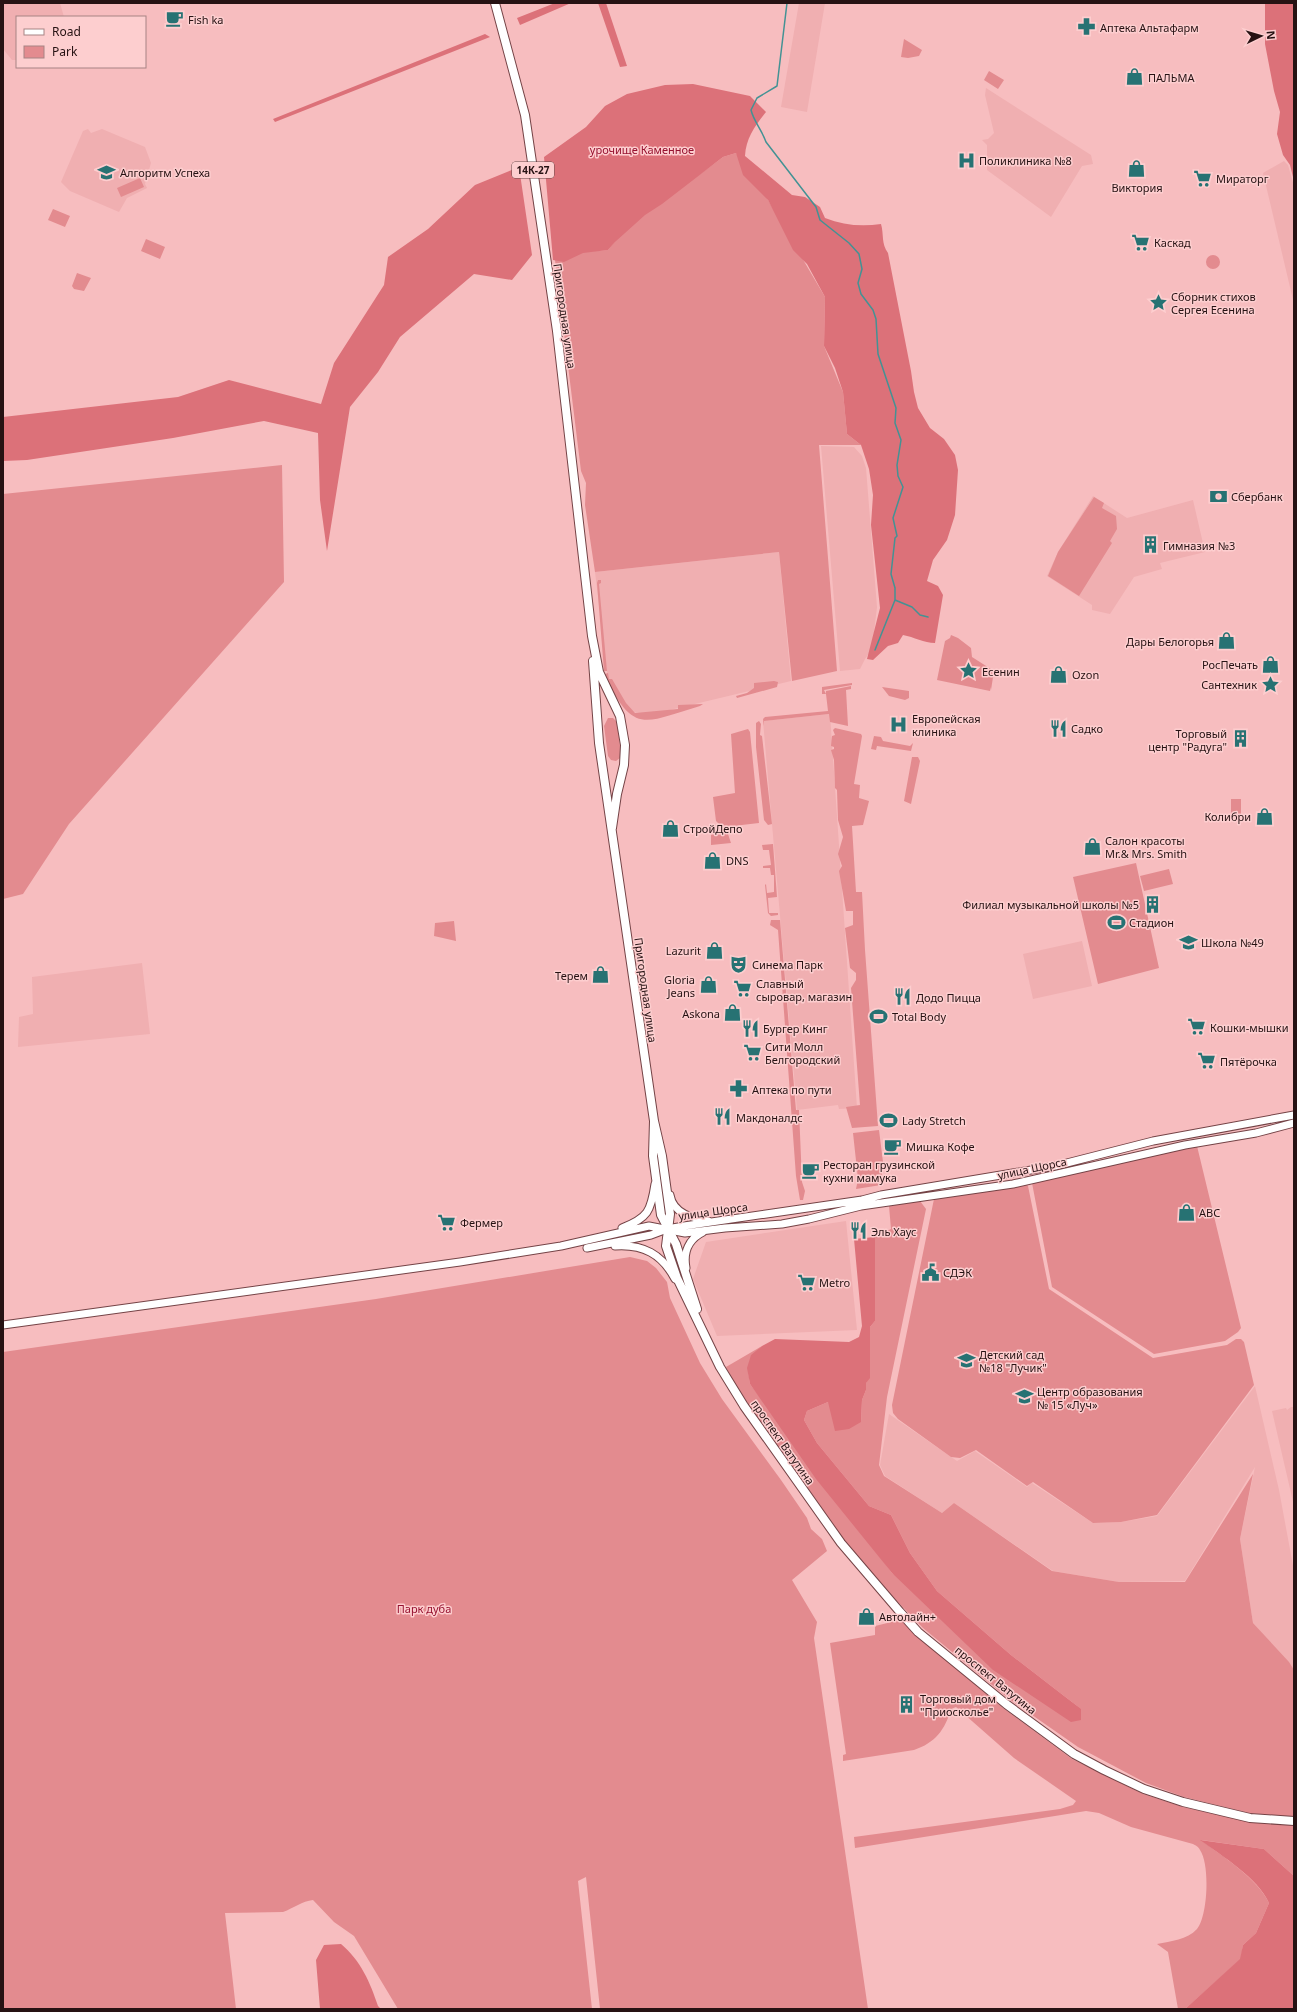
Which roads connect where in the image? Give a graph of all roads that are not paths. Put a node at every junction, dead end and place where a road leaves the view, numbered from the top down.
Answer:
1 (495, 3) edge
2 (592, 636) junction
3 (612, 828) junction
4 (1294, 1115) edge
5 (654, 1121) junction
6 (1294, 1123) edge
7 (653, 1156) joint
8 (662, 1156) junction
9 (656, 1183) junction
10 (714, 1226) junction
11 (667, 1229) junction
12 (606, 1235) junction
13 (561, 1246) junction
14 (587, 1248) junction
15 (688, 1282) junction
16 (3, 1325) edge
17 (703, 1333) junction
18 (1294, 1821) edge

1 - 2 main road, Пригородная улица / 14К-27
2 - 3 main road, Пригородная улица
2 - 3 main road, Пригородная улица
3 - 5 main road, Пригородная улица
4 - 10 main road, улица Щорса
5 - 7 main road, Пригородная улица
5 - 8 main road, проспект Ватутина
6 - 10 main road, улица Щорса
7 - 9 main road, проспект Ватутина
8 - 10 main road
8 - 11 main road, проспект Ватутина
9 - 11 main road, проспект Ватутина
9 - 12 main road
10 - 11 main road, улица Щорса
10 - 15 main road
11 - 12 main road
11 - 14 main road
11 - 15 main road, проспект Ватутина
11 - 17 main road, проспект Ватутина
12 - 13 main road
13 - 14 main road
13 - 16 main road
14 - 17 main road
15 - 17 main road, проспект Ватутина
17 - 18 main road, проспект Ватутина

